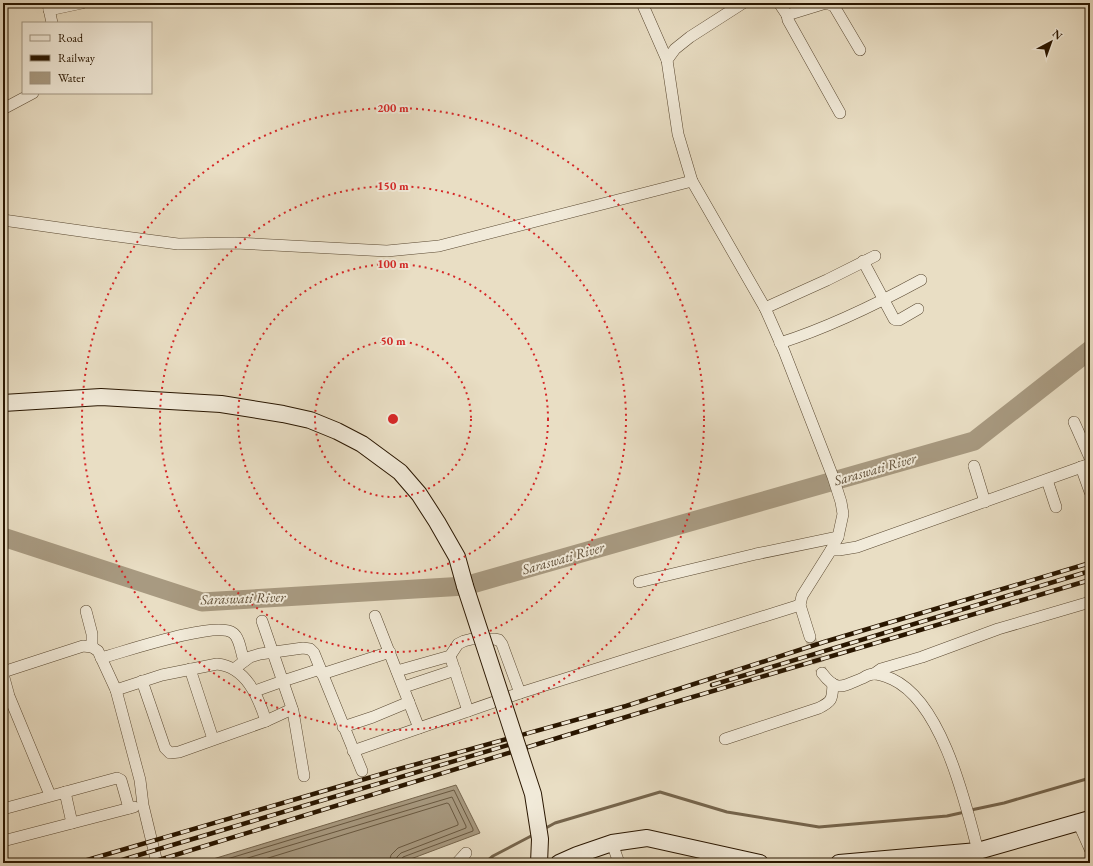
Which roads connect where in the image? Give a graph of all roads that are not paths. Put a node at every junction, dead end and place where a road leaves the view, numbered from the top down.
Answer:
1 (82, 3) edge
2 (642, 3) edge
3 (742, 3) edge
4 (780, 3) edge
5 (48, 7) edge
6 (788, 15) junction
7 (52, 22) edge
8 (860, 50) dead end
9 (667, 60) junction
10 (31, 94) edge
11 (3, 109) edge
12 (840, 114) dead end
13 (692, 181) junction
14 (3, 220) edge
15 (875, 256) dead end
16 (863, 261) junction
17 (921, 280) dead end
18 (884, 300) junction
19 (765, 308) junction
20 (918, 309) dead end
21 (780, 343) junction
22 (3, 403) edge
23 (1074, 422) dead end
24 (1090, 458) edge
25 (974, 466) dead end
26 (1085, 466) edge
27 (1047, 480) junction
28 (1090, 492) edge
29 (985, 502) junction
30 (1056, 507) dead end
31 (838, 537) junction
32 (831, 550) junction
33 (639, 582) dead end
34 (1090, 602) edge
35 (800, 605) junction
36 (86, 611) dead end
37 (375, 616) dead end
38 (262, 621) dead end
39 (810, 637) tunnel mouth
40 (92, 647) junction
41 (390, 652) junction
42 (273, 653) junction
43 (450, 656) junction
44 (101, 658) junction
45 (244, 661) junction
46 (190, 669) junction
47 (234, 669) junction
48 (455, 670) junction
49 (321, 671) junction
50 (397, 671) junction
51 (3, 673) edge
52 (822, 673) tunnel mouth
53 (874, 674) junction
54 (142, 681) junction
55 (283, 681) junction
56 (833, 684) junction
57 (404, 687) junction
58 (116, 690) junction
59 (255, 691) junction
60 (520, 693) junction
61 (409, 702) junction
62 (292, 709) junction
63 (468, 711) junction
64 (266, 720) junction
65 (343, 727) junction
66 (419, 728) junction
67 (213, 739) junction
68 (725, 739) dead end
69 (353, 751) junction
70 (362, 771) dead end
71 (304, 776) dead end
72 (65, 792) junction
73 (50, 796) junction
74 (143, 805) junction
75 (129, 808) junction
76 (3, 809) edge
77 (1084, 820) edge
78 (72, 823) junction
79 (3, 841) edge
80 (612, 843) junction
81 (1090, 849) edge
82 (978, 851) junction
83 (466, 853) dead end
84 (711, 858) edge
85 (960, 858) edge
86 (882, 861) edge
87 (157, 863) edge
88 (458, 863) edge
89 (539, 863) edge
90 (559, 863) edge
91 (619, 863) edge
92 (760, 863) edge
93 (839, 863) edge

1 - 5 street
2 - 9 street
3 - 9 street
4 - 6 street
5 - 7 street
6 - 8 street
6 - 12 street
9 - 13 street
10 - 11 street
13 - 14 street
13 - 19 street
15 - 16 street
16 - 18 street
16 - 19 street
17 - 18 street
18 - 20 street
18 - 21 street
19 - 21 street
21 - 31 street
22 - 89 street, bridge
23 - 24 street
25 - 29 street
26 - 27 street
26 - 28 street
27 - 29 street
27 - 30 street
29 - 32 street
31 - 32 street
31 - 33 street
32 - 35 street
34 - 53 street
35 - 39 street
35 - 60 street
36 - 40 street
37 - 41 street
38 - 42 street
40 - 44 street
40 - 51 street
41 - 49 street
41 - 50 street
42 - 45 street
42 - 49 street
42 - 55 street
43 - 48 street
43 - 50 street
43 - 60 street
44 - 45 street
44 - 58 street
45 - 47 street
46 - 47 street
46 - 54 street
46 - 67 street
47 - 59 street
48 - 57 street
48 - 63 street
49 - 55 street
49 - 65 street
50 - 57 street
51 - 73 street
52 - 56 street
53 - 56 street
53 - 82 street
54 - 58 street
54 - 67 street
55 - 59 street
55 - 62 street
56 - 68 street
57 - 61 street
58 - 74 street
59 - 64 street
60 - 63 street
61 - 65 street
61 - 66 street
62 - 64 street
62 - 71 street
63 - 66 street
64 - 67 street
65 - 69 street
66 - 69 street
69 - 70 street
72 - 73 street
72 - 75 street
72 - 78 street
73 - 76 street
74 - 75 street
74 - 87 street
75 - 78 street
77 - 81 street
77 - 82 street
78 - 79 street
80 - 84 street
80 - 90 street
80 - 91 street
82 - 85 street
83 - 88 street
84 - 92 street
85 - 86 street
86 - 93 street

